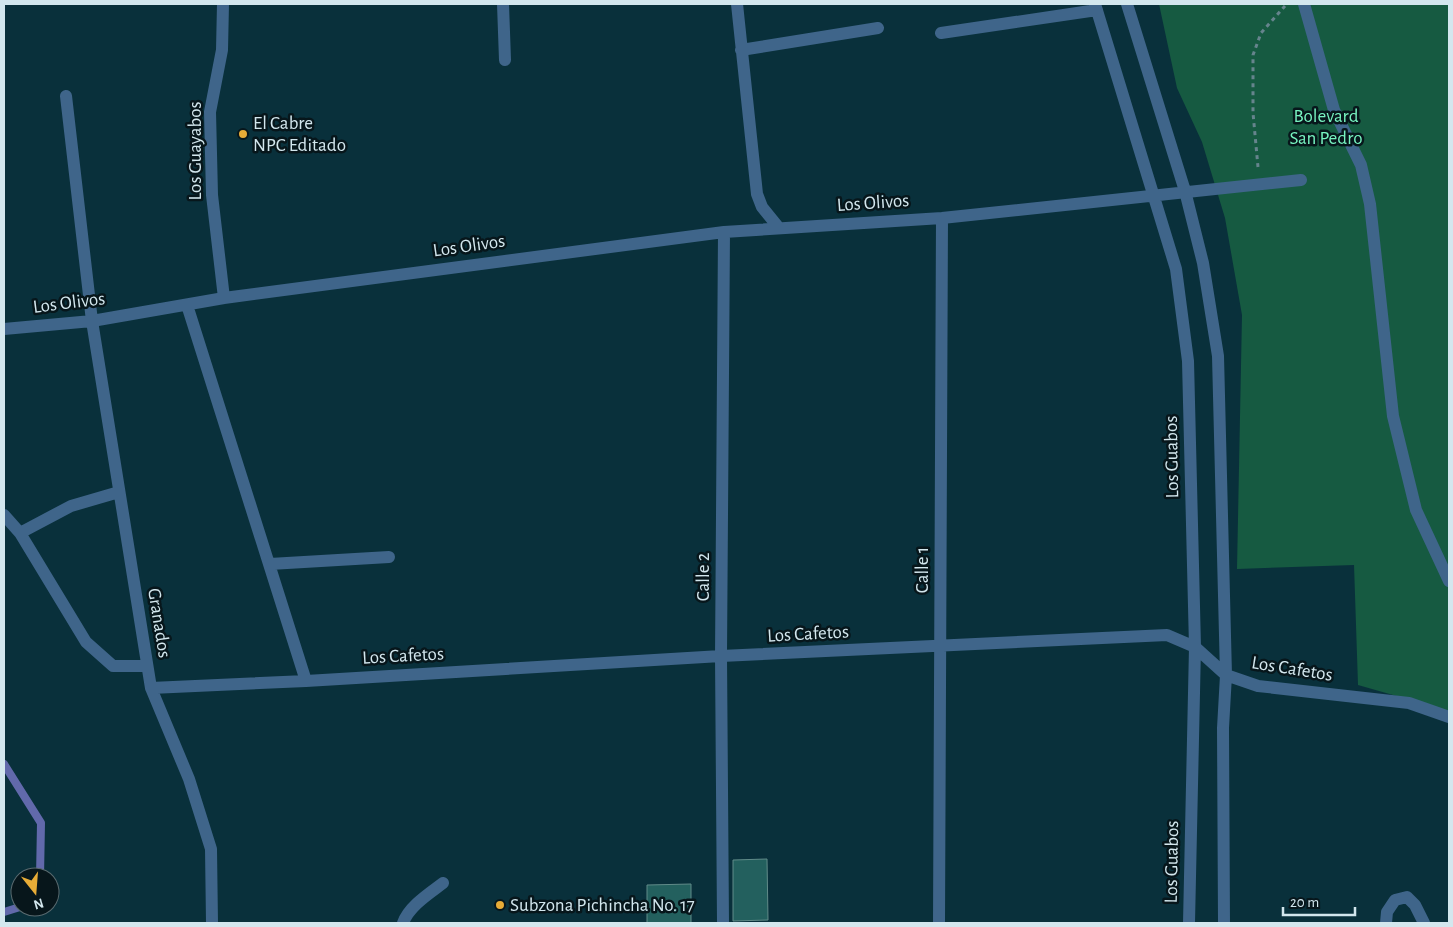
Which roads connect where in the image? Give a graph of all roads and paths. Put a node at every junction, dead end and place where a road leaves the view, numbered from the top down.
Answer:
1 (223, 4) edge
2 (503, 4) edge
3 (737, 4) edge
4 (1127, 4) edge
5 (1287, 4) edge
6 (1304, 4) edge
7 (1096, 7) edge
8 (878, 28) dead end
9 (941, 33) dead end
10 (741, 50) junction
11 (505, 60) dead end
12 (66, 96) dead end
13 (1301, 180) dead end
14 (1259, 184) junction
15 (1185, 191) junction
16 (1153, 195) junction
17 (942, 218) junction
18 (779, 228) junction
19 (724, 232) junction
20 (224, 298) junction
21 (187, 305) junction
22 (92, 321) junction
23 (4, 329) edge
24 (119, 492) junction
25 (4, 515) edge
26 (20, 533) junction
27 (389, 557) dead end
28 (270, 564) junction
29 (1449, 581) edge
30 (940, 646) junction
31 (1195, 647) junction
32 (721, 656) junction
33 (147, 666) junction
34 (1226, 675) junction
35 (306, 681) junction
36 (151, 688) junction
37 (1449, 717) edge
38 (444, 882) dead end
39 (212, 923) edge
40 (403, 923) edge
41 (722, 923) edge
42 (939, 923) edge
43 (1189, 923) edge
44 (1224, 923) edge
45 (1386, 923) edge
46 (1424, 923) edge

1 - 20 street, Los Guayabos
2 - 11 street
3 - 10 street
4 - 15 street
5 - 14 path
6 - 29 street
7 - 9 street
7 - 16 street, Los Guabos
8 - 10 street
10 - 18 street
12 - 22 street, Granados
13 - 14 street, Los Olivos
14 - 15 street, Los Olivos
15 - 16 street, Los Olivos
15 - 34 street
16 - 17 street, Los Olivos
16 - 31 street, Los Guabos
17 - 18 street, Los Olivos
17 - 30 street, Calle 1
18 - 19 street, Los Olivos
19 - 20 street, Los Olivos
19 - 32 street, Calle 2
20 - 21 street, Los Olivos
21 - 22 street, Los Olivos
21 - 28 street
22 - 23 street, Los Olivos
22 - 24 street, Granados
24 - 26 street
24 - 33 street, Granados
25 - 26 street
26 - 33 street
27 - 28 street
28 - 35 street
30 - 31 street, Los Cafetos
30 - 32 street, Los Cafetos
30 - 42 street, Calle 1
31 - 34 street, Los Cafetos
31 - 43 street, Los Guabos
32 - 35 street, Los Cafetos
32 - 41 street, Calle 2
33 - 36 street, Granados
34 - 37 street, Los Cafetos
34 - 44 street
35 - 36 street, Los Cafetos
36 - 39 street, Granados
38 - 40 street
45 - 46 street

